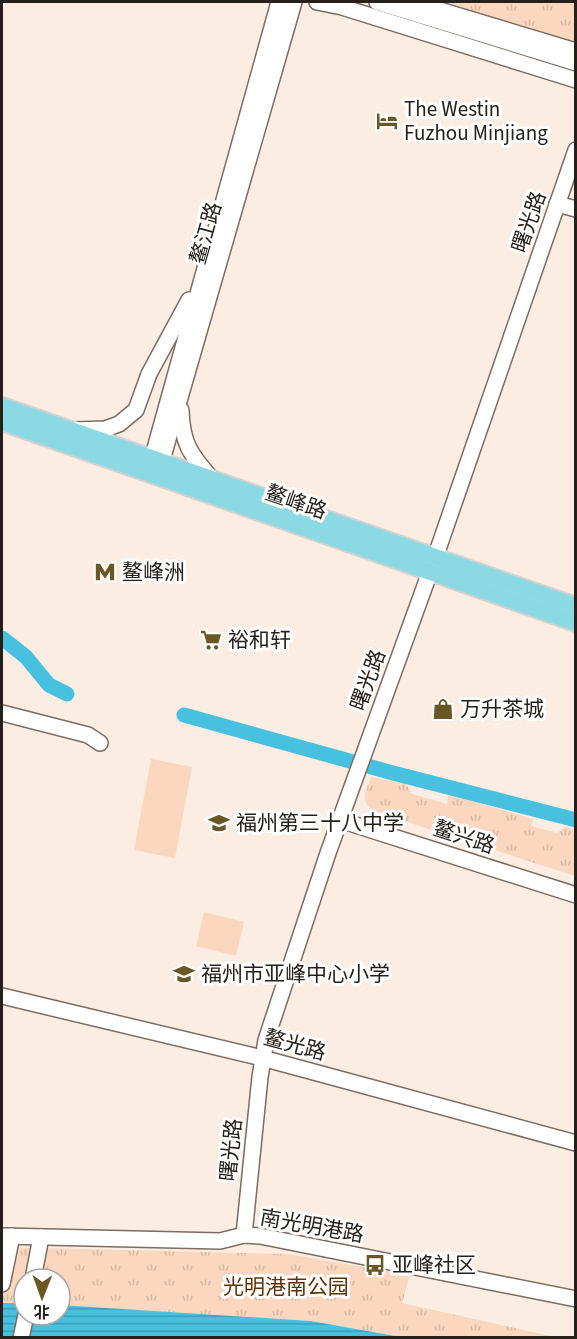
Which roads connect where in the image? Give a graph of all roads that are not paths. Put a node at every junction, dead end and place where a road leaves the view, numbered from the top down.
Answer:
1 (279, 2) edge
2 (294, 2) edge
3 (316, 2) edge
4 (377, 2) edge
5 (413, 2) edge
6 (576, 51) edge
7 (576, 63) edge
8 (576, 80) edge
9 (576, 150) edge
10 (557, 204) junction
11 (576, 209) edge
12 (201, 279) junction
13 (181, 399) junction
14 (2, 406) edge
15 (2, 422) edge
16 (72, 430) junction
17 (155, 467) junction
18 (211, 478) junction
19 (433, 565) junction
20 (576, 606) edge
21 (576, 623) edge
22 (2, 713) edge
23 (2, 723) edge
24 (340, 820) junction
25 (576, 895) edge
26 (2, 996) edge
27 (262, 1058) junction
28 (576, 1143) edge
29 (244, 1235) junction
30 (7, 1236) edge
31 (41, 1238) junction
32 (35, 1267) edge
33 (2, 1284) edge
34 (576, 1299) edge

1 - 12 main road, 鳌江路
2 - 13 main road, 鳌江路
3 - 8 main road
4 - 7 main road
5 - 6 main road
9 - 10 main road, 曙光路
10 - 11 main road
10 - 19 main road, 曙光路
12 - 16 main road
12 - 17 main road, 鳌江路
13 - 17 main road, 鳌江路
13 - 18 main road
14 - 16 main road, 鳌峰路
15 - 17 main road, 鳌峰路
16 - 17 main road, 鳌峰路
17 - 18 main road, 鳌峰路
17 - 19 main road, 鳌峰路
18 - 19 main road, 鳌峰路
19 - 20 main road, 鳌峰路
19 - 21 main road, 鳌峰路
19 - 24 main road, 曙光路
22 - 23 main road
24 - 25 main road, 鳌兴路
24 - 27 main road, 曙光路
26 - 27 main road, 鳌光路
27 - 28 main road, 鳌光路
27 - 29 main road, 曙光路
29 - 31 main road, 南光明港路
29 - 34 main road, 南光明港路
30 - 31 main road, 南光明港路
30 - 33 main road
31 - 32 main road

